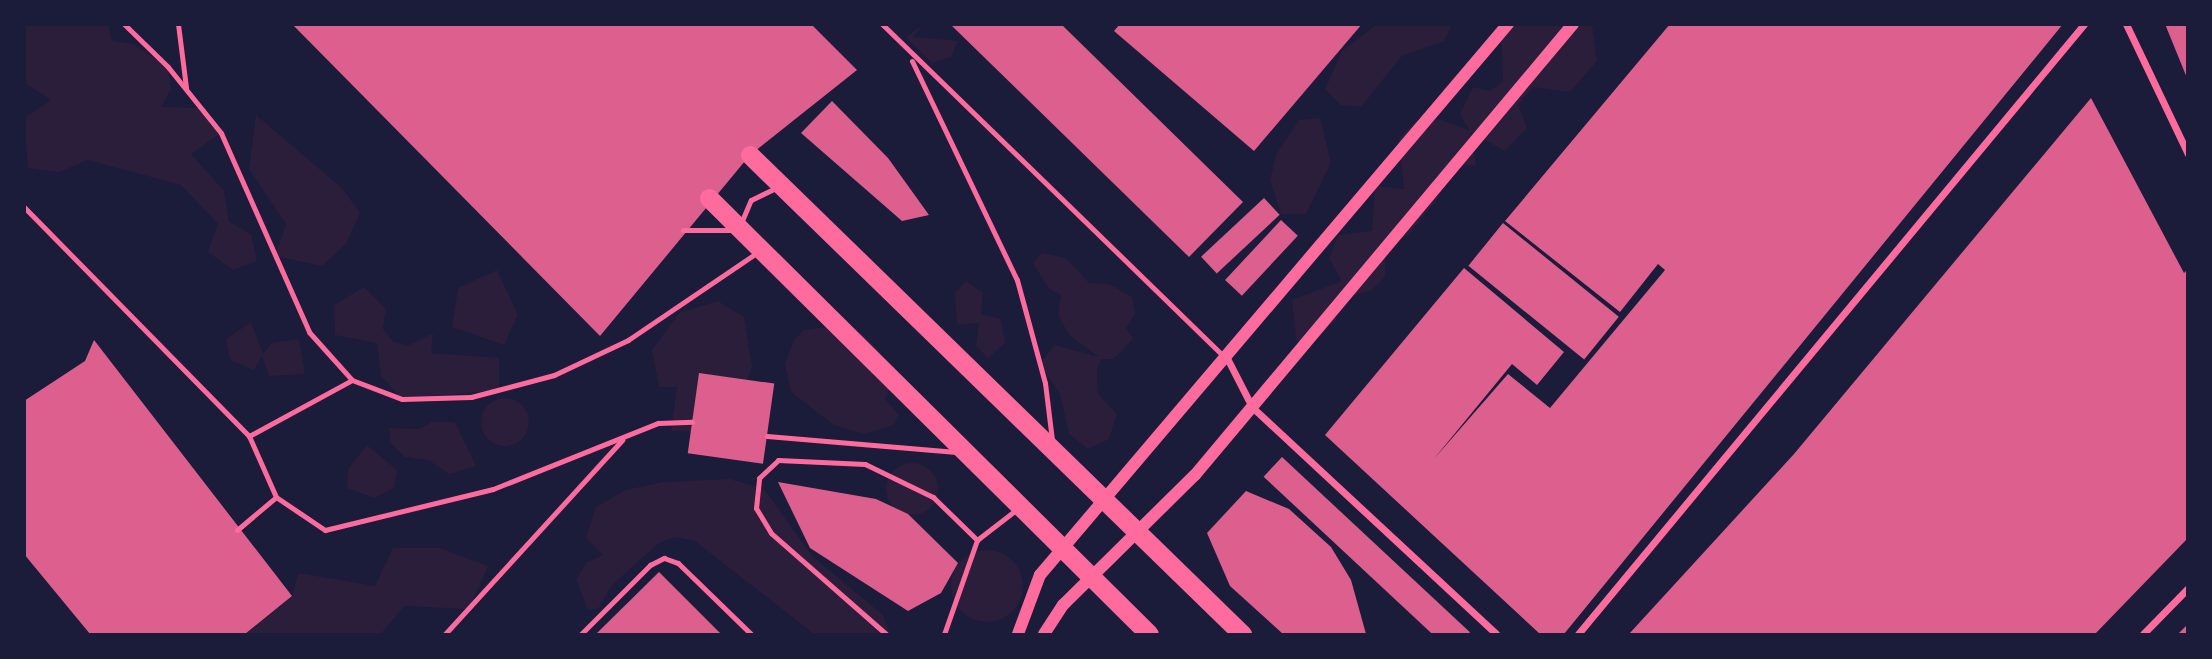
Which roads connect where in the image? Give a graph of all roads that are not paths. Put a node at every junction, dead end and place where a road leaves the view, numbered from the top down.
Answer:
1 (124, 24) edge
2 (178, 24) edge
3 (882, 24) edge
4 (1508, 24) edge
5 (1573, 24) edge
6 (2084, 24) edge
7 (2126, 24) edge
8 (910, 58) junction
9 (186, 87) junction
10 (2188, 154) edge
11 (750, 155) dead end
12 (783, 187) junction
13 (709, 198) dead end
14 (27, 211) edge
15 (683, 230) dead end
16 (740, 230) junction
17 (761, 250) junction
18 (1228, 360) junction
19 (352, 380) junction
20 (1252, 407) junction
21 (692, 422) dead end
22 (249, 436) junction
23 (767, 436) dead end
24 (624, 439) junction
25 (969, 453) junction
26 (1059, 457) junction
27 (276, 497) junction
28 (1025, 510) junction
29 (237, 530) dead end
30 (977, 540) junction
31 (2188, 588) edge
32 (445, 635) edge
33 (581, 635) edge
34 (751, 635) edge
35 (886, 635) edge
36 (944, 635) edge
37 (1018, 635) edge
38 (1044, 635) edge
39 (1149, 635) edge
40 (1242, 635) edge
41 (1496, 635) edge
42 (1578, 635) edge
43 (2143, 635) edge

1 - 9 lane
2 - 9 lane
3 - 8 lane
4 - 18 street
5 - 20 street
6 - 42 street
7 - 10 street
8 - 18 lane
8 - 26 lane
9 - 19 lane
11 - 12 highway
12 - 16 lane
12 - 26 highway
13 - 16 highway
14 - 22 lane
15 - 16 lane
16 - 17 highway
17 - 19 lane
17 - 25 highway
18 - 20 street
18 - 37 street
19 - 22 lane
20 - 38 street
20 - 41 street
21 - 24 lane
22 - 27 lane
23 - 25 lane
24 - 27 lane
24 - 32 lane
25 - 28 highway
26 - 40 highway
27 - 29 lane
28 - 30 lane
28 - 39 highway
30 - 35 lane
30 - 36 lane
31 - 43 street
33 - 34 lane

